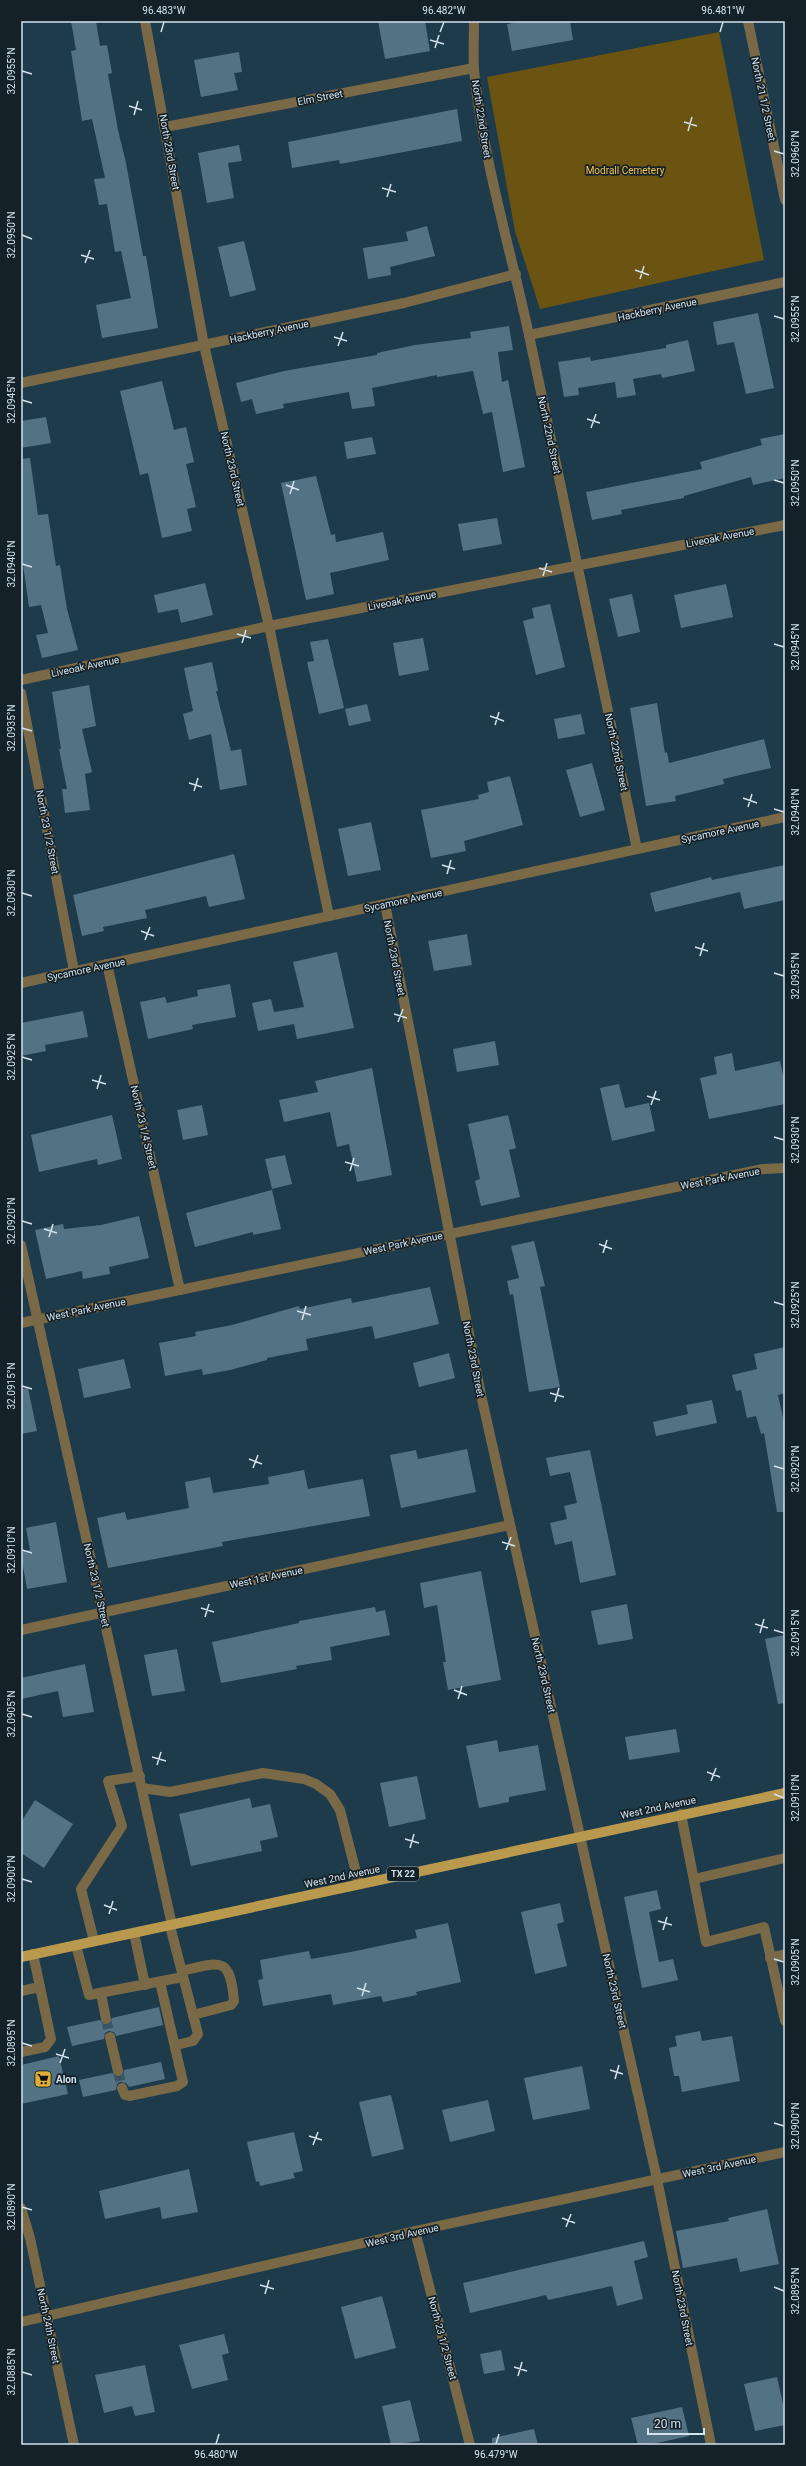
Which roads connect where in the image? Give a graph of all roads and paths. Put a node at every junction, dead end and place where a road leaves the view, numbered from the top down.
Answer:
1 (144, 21) edge
2 (474, 21) edge
3 (748, 21) edge
4 (474, 68) junction
5 (165, 127) junction
6 (785, 200) edge
7 (516, 274) junction
8 (785, 282) edge
9 (529, 335) junction
10 (204, 345) junction
11 (21, 383) edge
12 (785, 525) edge
13 (578, 565) junction
14 (269, 626) junction
15 (21, 680) edge
16 (21, 693) edge
17 (785, 817) edge
18 (637, 849) junction
19 (384, 904) junction
20 (329, 916) junction
21 (107, 964) junction
22 (74, 971) junction
23 (21, 983) edge
24 (785, 1168) edge
25 (450, 1233) junction
26 (21, 1245) edge
27 (180, 1290) junction
28 (36, 1320) junction
29 (21, 1323) edge
30 (510, 1525) junction
31 (104, 1612) junction
32 (21, 1630) edge
33 (140, 1776) junction
34 (142, 1788) junction
35 (785, 1793) edge
36 (681, 1814) junction
37 (581, 1835) junction
38 (785, 1858) edge
39 (694, 1879) junction
40 (359, 1884) junction
41 (171, 1926) junction
42 (134, 1933) junction
43 (94, 1941) junction
44 (76, 1945) junction
45 (33, 1954) junction
46 (785, 1954) edge
47 (21, 1957) edge
48 (770, 1958) junction
49 (182, 1974) junction
50 (160, 1982) junction
51 (145, 1985) junction
52 (40, 1987) junction
53 (21, 1991) edge
54 (100, 1994) junction
55 (192, 2015) junction
56 (106, 2019) tunnel mouth
57 (785, 2021) edge
58 (110, 2037) tunnel mouth
59 (176, 2045) junction
60 (21, 2052) edge
61 (118, 2071) tunnel mouth
62 (124, 2092) dead end
63 (785, 2152) edge
64 (657, 2179) junction
65 (21, 2208) edge
66 (415, 2231) junction
67 (47, 2316) junction
68 (21, 2322) edge
69 (74, 2445) edge
70 (470, 2445) edge
71 (711, 2445) edge

1 - 5 street, North 23rd Street
2 - 4 street, North 22nd Street
3 - 6 street, North 21 1/2 Street
4 - 5 street, Elm Street
4 - 7 street, North 22nd Street
5 - 10 street, North 23rd Street
7 - 9 street, North 22nd Street
7 - 10 street, Hackberry Avenue
8 - 9 street, Hackberry Avenue
9 - 13 street, North 22nd Street
10 - 11 street, Hackberry Avenue
10 - 14 street, North 23rd Street
12 - 13 street, Liveoak Avenue
13 - 14 street, Liveoak Avenue
13 - 18 street, North 22nd Street
14 - 15 street, Liveoak Avenue
14 - 20 street, North 23rd Street
16 - 22 street, North 23 1/2 Street
17 - 18 street, Sycamore Avenue
18 - 19 street, Sycamore Avenue
19 - 20 street, Sycamore Avenue
19 - 25 street, North 23rd Street
20 - 21 street, Sycamore Avenue
21 - 22 street, Sycamore Avenue
21 - 27 street, North 23 1/4 Street
22 - 23 street, Sycamore Avenue
24 - 25 street, West Park Avenue
25 - 27 street, West Park Avenue
25 - 30 street, North 23rd Street
26 - 28 street, North 23 1/2 Street
27 - 28 street, West Park Avenue
28 - 29 street, West Park Avenue
28 - 31 street, North 23 1/2 Street
30 - 31 street, West 1st Avenue
30 - 37 street, North 23rd Street
31 - 32 street, West 1st Avenue
31 - 33 street, North 23 1/2 Street
33 - 34 street, North 23 1/2 Street
33 - 43 street
34 - 40 street
34 - 41 street, North 23 1/2 Street
35 - 36 main road, West 2nd Avenue / TX 22
36 - 37 main road, West 2nd Avenue / TX 22
36 - 39 street
37 - 40 main road, West 2nd Avenue / TX 22
37 - 64 street, North 23rd Street
38 - 39 street
39 - 48 street
40 - 41 main road, West 2nd Avenue / TX 22
41 - 42 main road, West 2nd Avenue / TX 22
41 - 49 street, North 23 1/2 Street
42 - 43 main road, West 2nd Avenue / TX 22
42 - 51 street
43 - 44 main road, West 2nd Avenue / TX 22
44 - 45 main road, West 2nd Avenue / TX 22
44 - 54 street
45 - 47 main road, West 2nd Avenue / TX 22
45 - 52 street
46 - 48 street
48 - 57 street
49 - 50 street
49 - 55 street, North 23 1/2 Street
49 - 55 street
50 - 51 street
50 - 59 street
51 - 54 street
52 - 53 street
52 - 60 street
54 - 56 street
55 - 59 street, North 23 1/2 Street
58 - 61 street
59 - 62 street
63 - 64 street, West 3rd Avenue
64 - 66 street, West 3rd Avenue
64 - 71 street, North 23rd Street
65 - 67 street, North 24th Street
66 - 67 street, West 3rd Avenue
66 - 70 street, North 23 1/2 Street
67 - 68 street, West 3rd Avenue
67 - 69 street, North 24th Street

